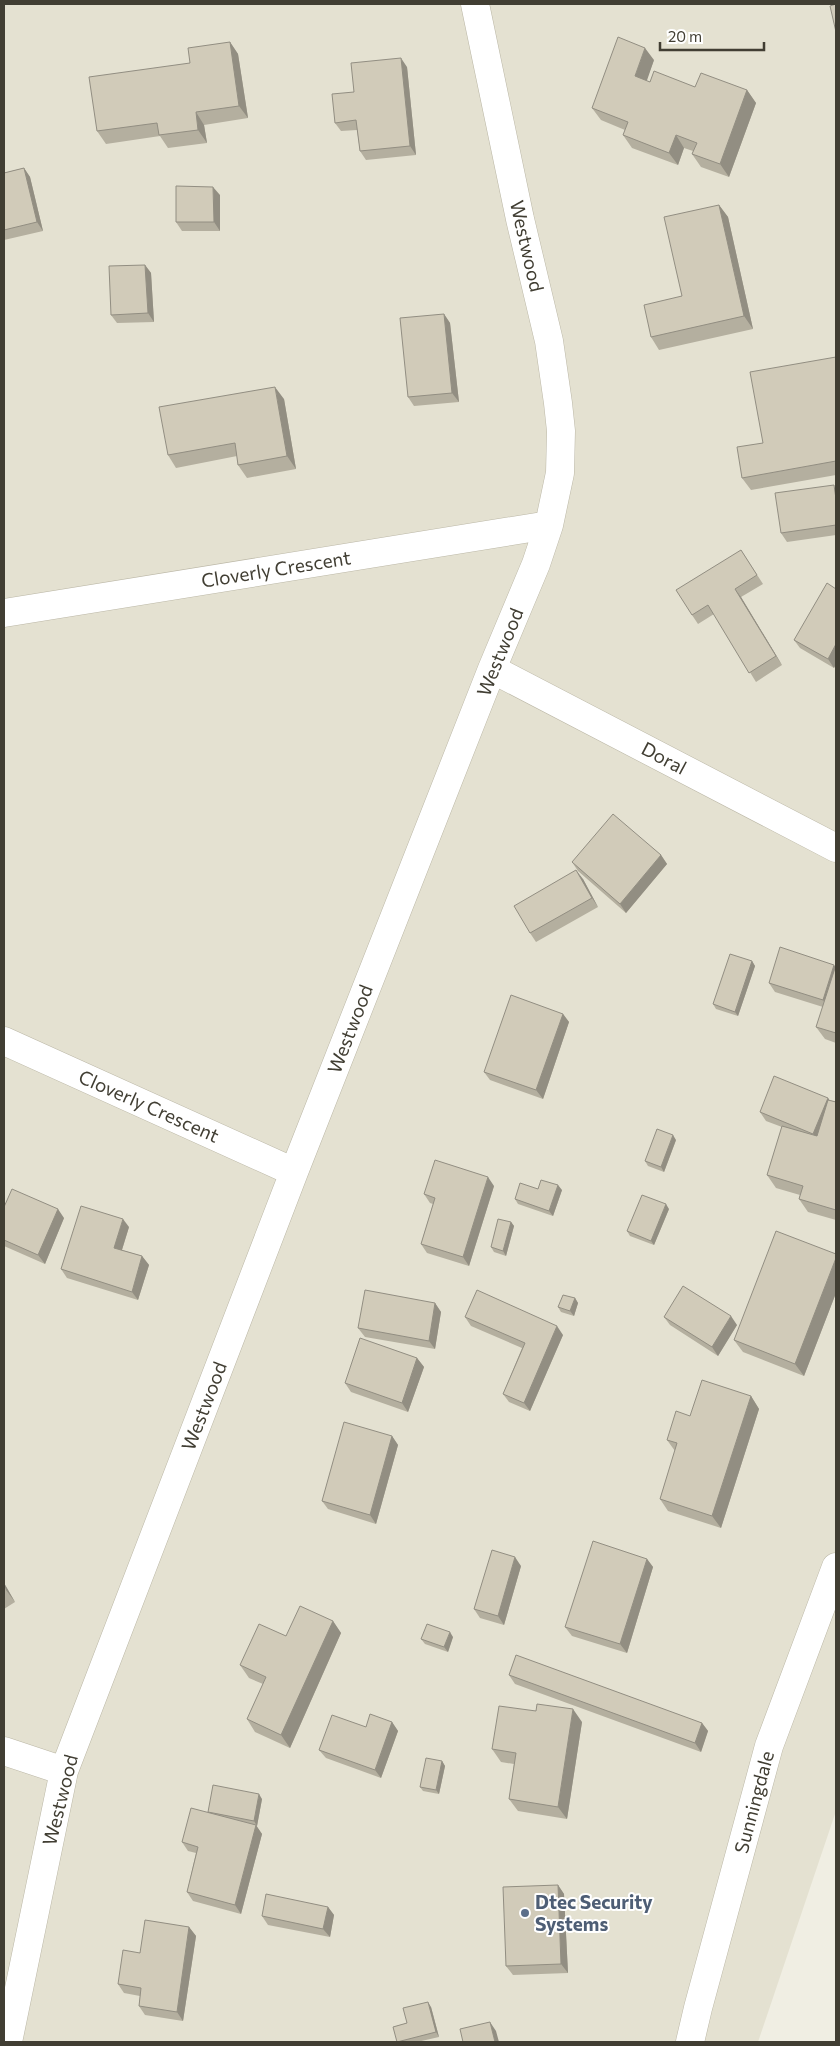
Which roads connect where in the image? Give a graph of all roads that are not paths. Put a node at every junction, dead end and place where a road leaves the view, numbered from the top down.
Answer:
1 (475, 4) edge
2 (549, 525) junction
3 (4, 613) edge
4 (492, 669) junction
5 (836, 848) edge
6 (4, 1040) edge
7 (294, 1172) junction
8 (836, 1567) edge
9 (4, 1751) edge
10 (64, 1771) junction
11 (8, 2042) edge
12 (690, 2042) edge

1 - 2 street, Westwood
2 - 3 street, Cloverly Crescent
2 - 4 street, Westwood
4 - 5 street, Doral
4 - 7 street, Westwood
6 - 7 street, Cloverly Crescent
7 - 10 street, Westwood
8 - 12 street, Sunningdale
9 - 10 street
10 - 11 street, Westwood

